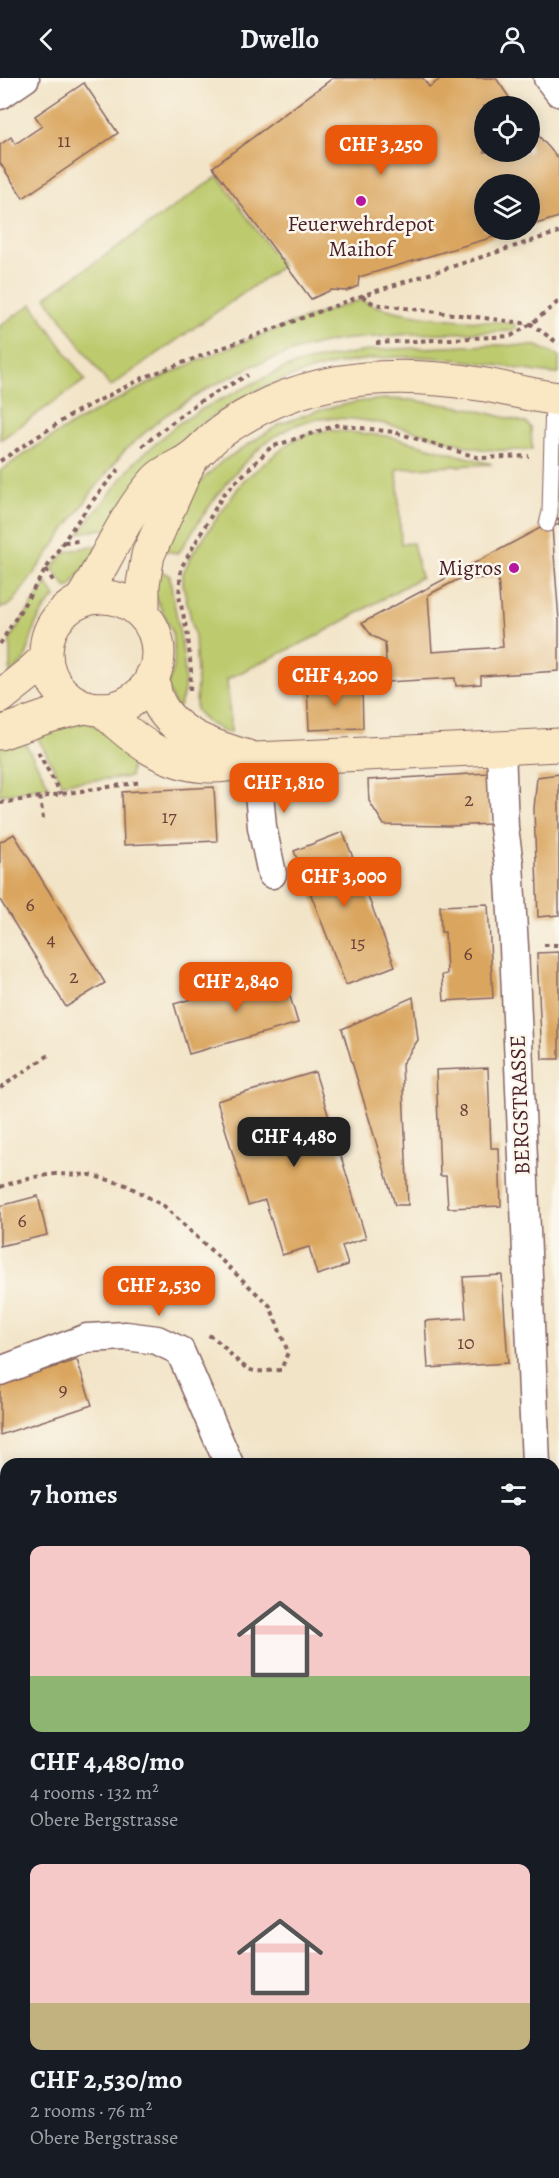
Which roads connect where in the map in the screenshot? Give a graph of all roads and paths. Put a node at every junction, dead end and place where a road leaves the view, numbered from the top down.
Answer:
1 (25, 78) edge
2 (548, 78) edge
3 (559, 92) edge
4 (0, 95) edge
5 (559, 232) edge
6 (362, 296) junction
7 (559, 344) edge
8 (556, 399) edge
9 (532, 456) dead end
10 (191, 458) junction
11 (0, 461) edge
12 (79, 521) dead end
13 (547, 524) dead end
14 (82, 599) junction
15 (143, 613) junction
16 (0, 644) edge
17 (46, 658) junction
18 (152, 676) junction
19 (190, 692) dead end
20 (0, 697) edge
21 (93, 708) junction
22 (0, 733) edge
23 (34, 744) dead end
24 (559, 745) edge
25 (501, 747) junction
26 (256, 759) junction
27 (143, 782) dead end
28 (61, 794) junction
29 (40, 797) junction
30 (0, 803) edge
31 (43, 819) dead end
32 (272, 874) dead end
33 (52, 1053) dead end
34 (0, 1088) edge
35 (0, 1187) edge
36 (180, 1351) junction
37 (0, 1371) edge
38 (226, 1458) edge
39 (536, 1458) edge

1 - 4 street
2 - 3 street
5 - 6 path
6 - 7 path
6 - 11 path
8 - 10 main road
8 - 13 lane
9 - 19 path
10 - 14 main road
10 - 15 main road
12 - 16 path
14 - 15 main road
14 - 17 main road
15 - 18 main road
17 - 20 main road
17 - 21 main road
18 - 21 main road
18 - 26 main road
21 - 22 main road
21 - 26 main road
23 - 28 path
24 - 25 main road
25 - 26 main road
25 - 39 street, BERGSTRASSE
26 - 32 street
27 - 28 path
28 - 29 path
29 - 30 path
29 - 31 path
33 - 34 path
35 - 36 path
36 - 37 street
36 - 38 street

